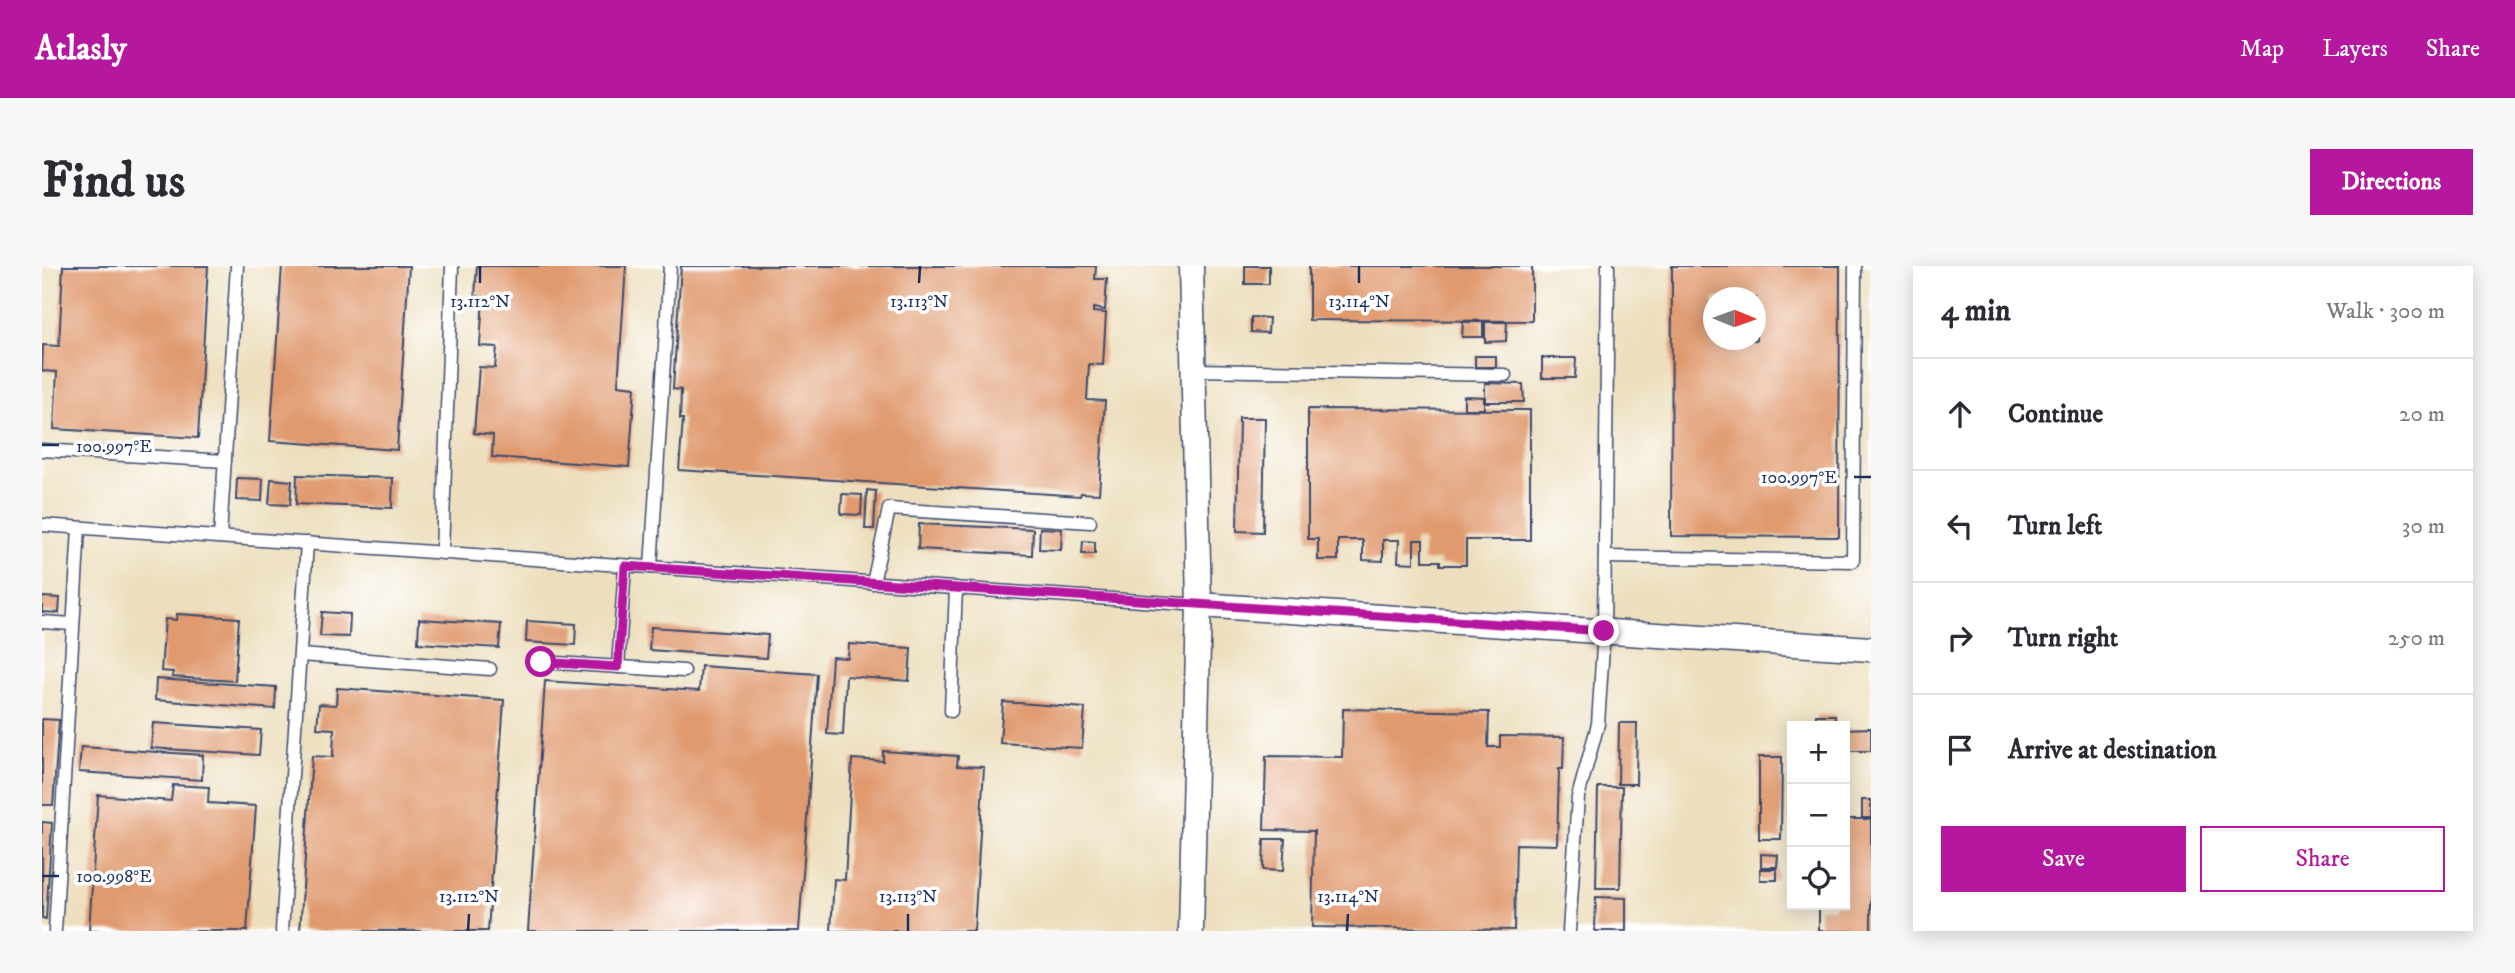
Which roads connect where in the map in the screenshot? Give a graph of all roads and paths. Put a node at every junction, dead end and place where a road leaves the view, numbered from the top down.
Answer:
1 (237, 266) edge
2 (453, 266) edge
3 (670, 266) edge
4 (1191, 266) edge
5 (1608, 266) edge
6 (1855, 266) edge
7 (1194, 370) junction
8 (1505, 375) dead end
9 (42, 450) edge
10 (225, 461) junction
11 (1090, 522) dead end
12 (42, 525) edge
13 (79, 528) junction
14 (220, 537) junction
15 (307, 543) junction
16 (442, 553) junction
17 (1605, 557) junction
18 (625, 566) junction
19 (651, 567) junction
20 (873, 583) junction
21 (956, 588) junction
22 (1199, 605) junction
23 (42, 622) edge
24 (73, 624) junction
25 (1604, 631) junction
26 (1871, 649) edge
27 (300, 655) junction
28 (541, 662) dead end
29 (618, 667) junction
30 (490, 669) dead end
31 (684, 671) dead end
32 (951, 711) dead end
33 (55, 931) edge
34 (282, 931) edge
35 (1191, 931) edge
36 (1569, 931) edge

1 - 10 lane
2 - 16 lane
3 - 19 lane
4 - 7 street
5 - 17 lane
6 - 17 lane
7 - 8 lane
7 - 22 street
9 - 10 lane
10 - 14 lane
11 - 20 lane
12 - 13 lane
13 - 14 lane
13 - 24 lane
14 - 15 lane
15 - 16 lane
15 - 27 lane
16 - 18 lane
17 - 25 lane
18 - 19 lane
18 - 29 lane
19 - 20 lane
20 - 21 lane
21 - 22 lane
21 - 32 lane
22 - 25 street
22 - 35 street
23 - 24 lane
24 - 33 lane
25 - 26 street
25 - 36 lane
27 - 30 lane
27 - 34 lane
28 - 29 lane
29 - 31 lane

